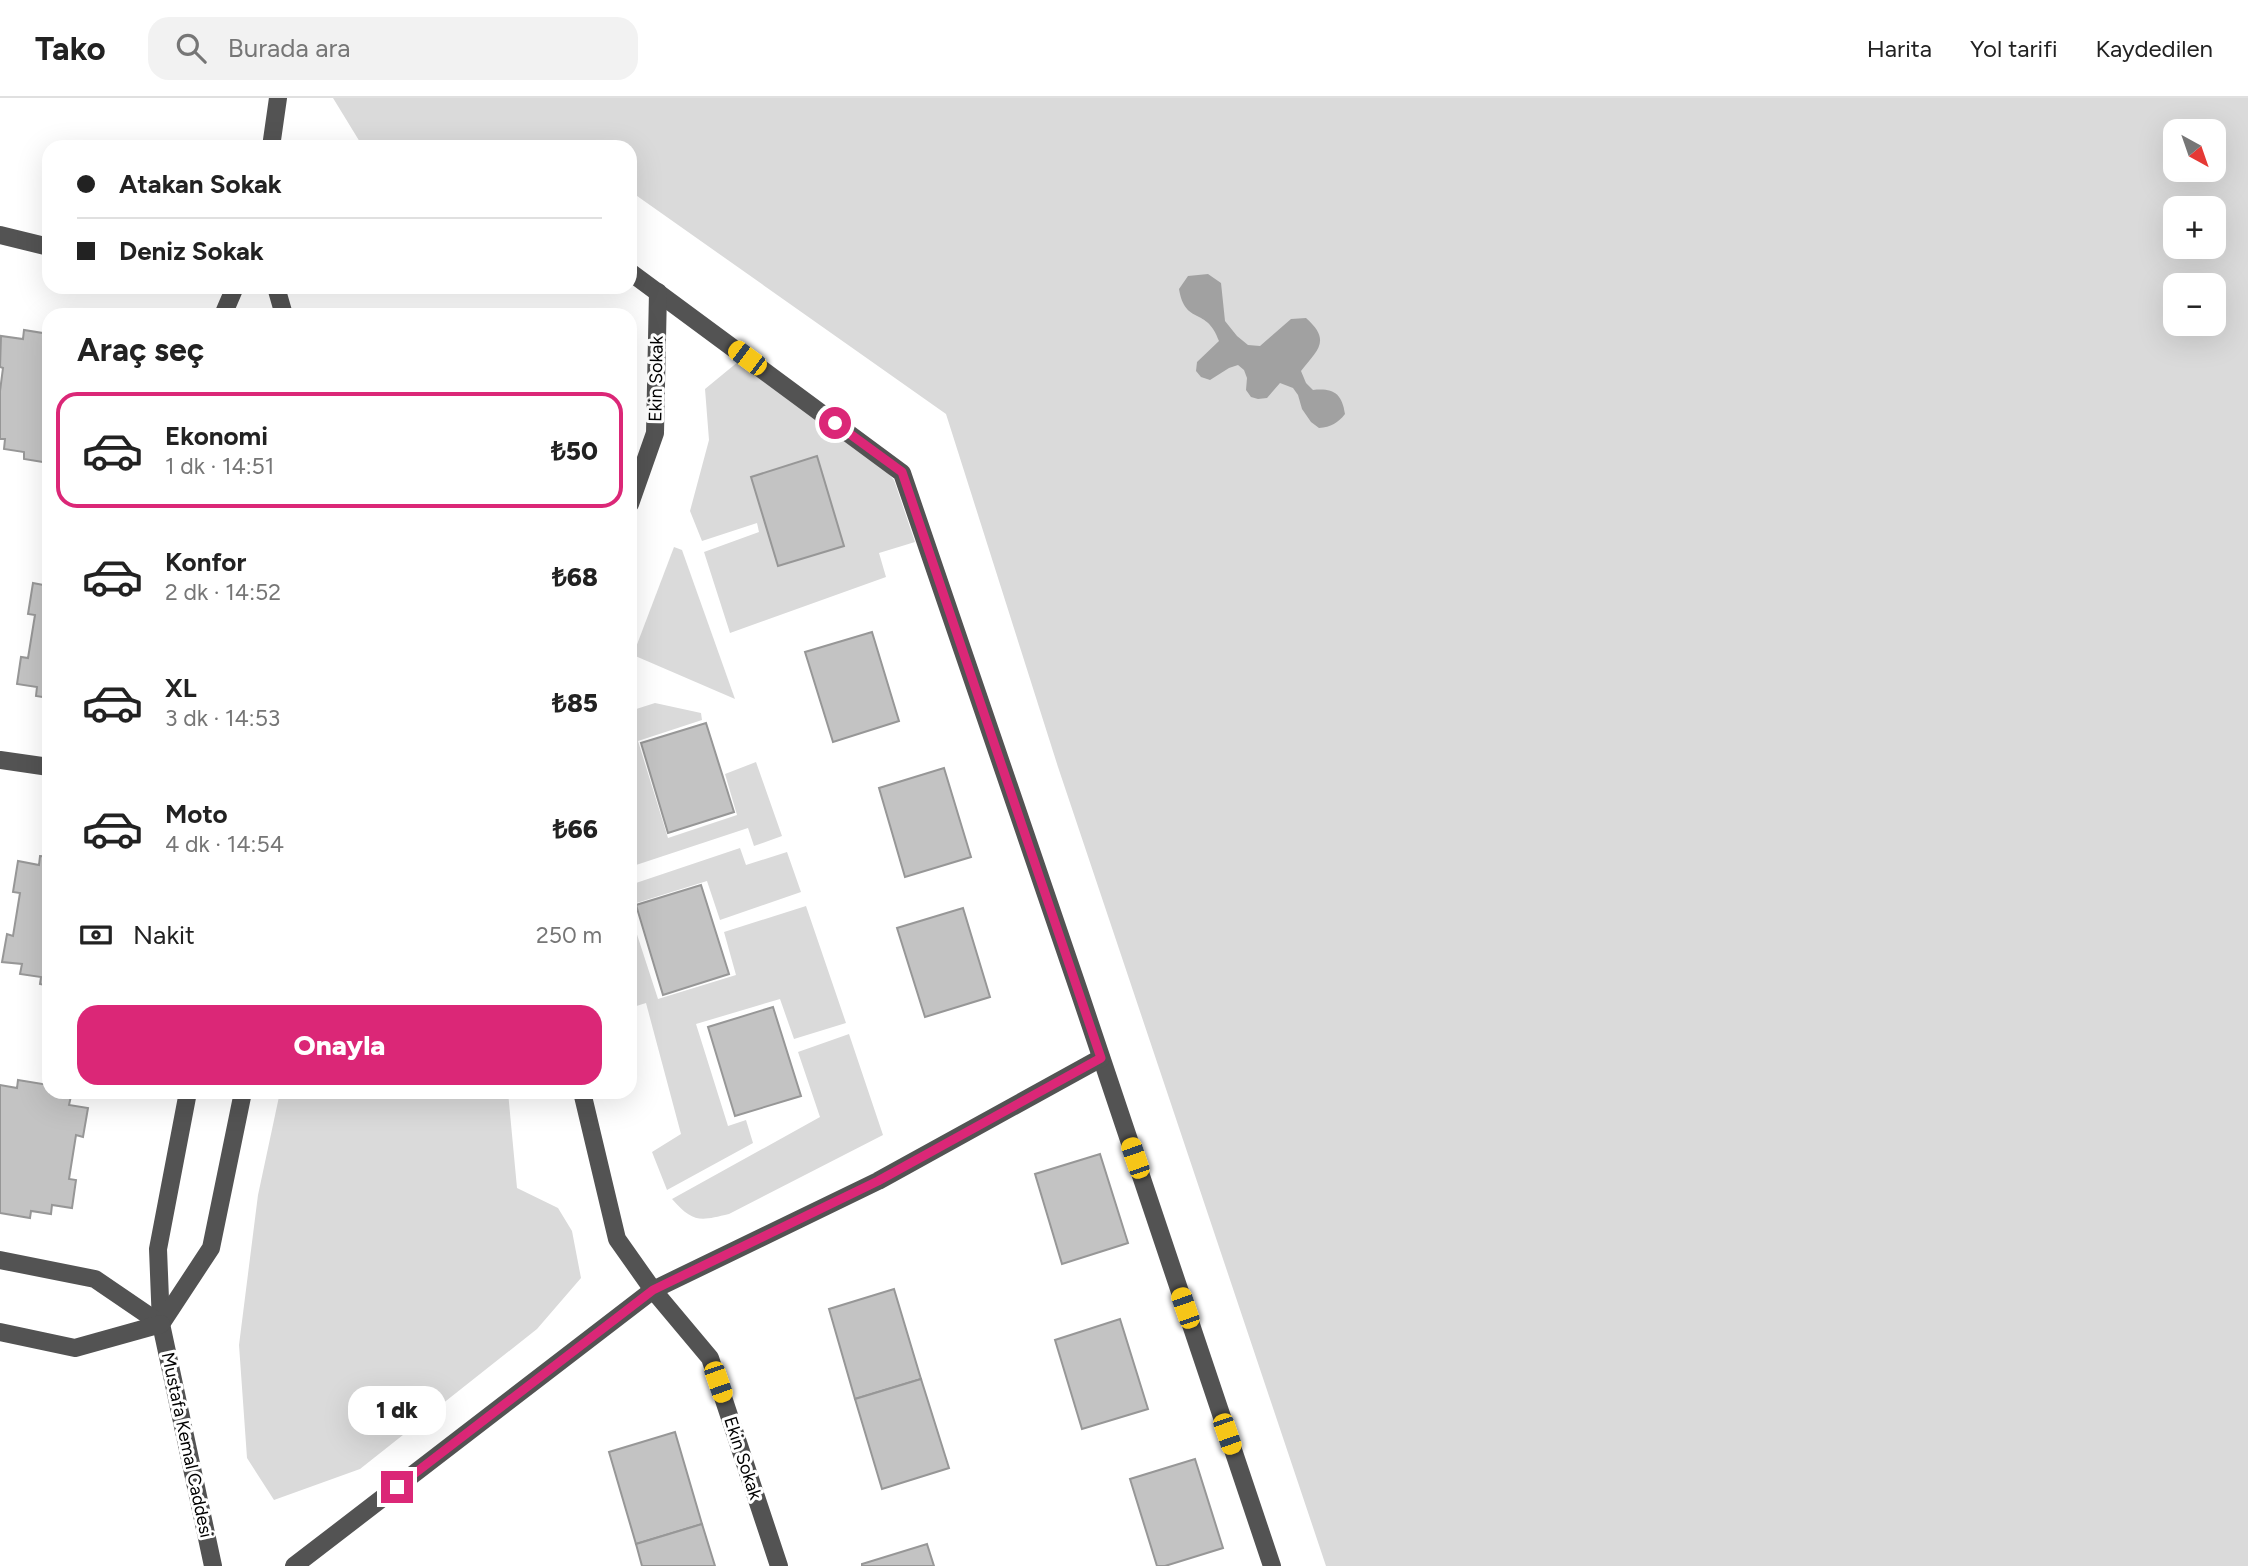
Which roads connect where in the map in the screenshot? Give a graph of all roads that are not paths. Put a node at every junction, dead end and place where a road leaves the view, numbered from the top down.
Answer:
1 (278, 98) edge
2 (272, 140) edge
3 (0, 235) edge
4 (42, 245) edge
5 (637, 276) edge
6 (658, 292) junction
7 (637, 484) edge
8 (0, 760) edge
9 (42, 766) edge
10 (1101, 1058) junction
11 (187, 1099) edge
12 (242, 1099) edge
13 (584, 1099) edge
14 (0, 1260) edge
15 (653, 1290) junction
16 (161, 1324) junction
17 (0, 1332) edge
18 (213, 1566) edge
19 (294, 1566) edge
20 (779, 1566) edge
21 (1272, 1566) edge

1 - 2 street
3 - 4 street
5 - 6 street
6 - 7 street, Ekin Sokak
6 - 10 street
8 - 9 street
10 - 15 street
10 - 21 street
11 - 16 street, Mustafa Kemal Caddesi
12 - 16 street
13 - 15 street, Ekin Sokak
14 - 16 street
15 - 19 street
15 - 20 street, Ekin Sokak
16 - 17 street
16 - 18 street, Mustafa Kemal Caddesi

